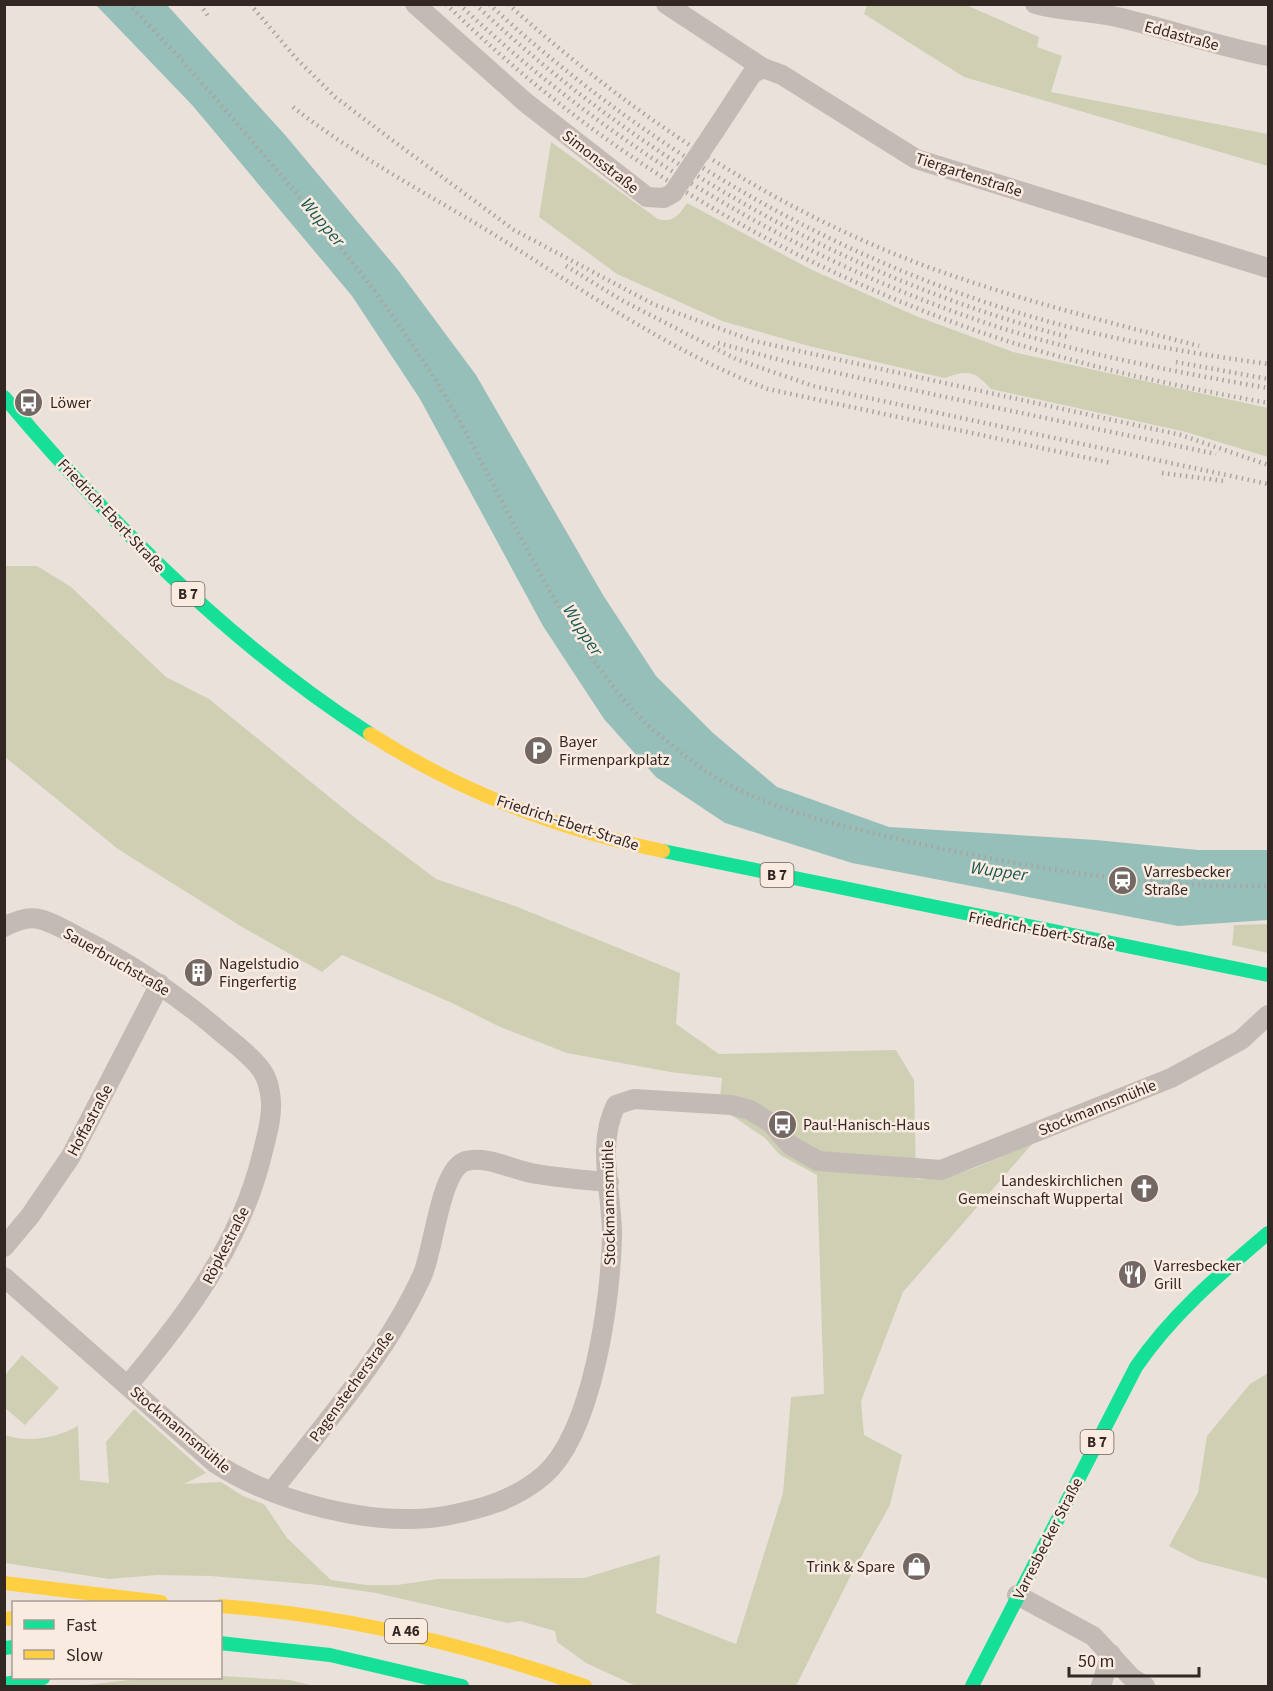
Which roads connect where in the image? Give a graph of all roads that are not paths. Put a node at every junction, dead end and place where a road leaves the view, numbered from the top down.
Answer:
1 (415, 4) edge
2 (666, 4) edge
3 (1035, 4) edge
4 (1061, 8) edge
5 (1269, 56) edge
6 (764, 68) junction
7 (1269, 268) edge
8 (4, 397) edge
9 (4, 927) edge
10 (1269, 975) edge
11 (160, 984) junction
12 (1269, 1015) edge
13 (269, 1084) joint
14 (609, 1182) junction
15 (1269, 1233) edge
16 (4, 1247) edge
17 (4, 1277) edge
18 (128, 1385) junction
19 (272, 1491) junction
20 (4, 1583) edge
21 (1017, 1595) junction
22 (153, 1601) edge
23 (222, 1606) edge
24 (222, 1643) edge
25 (1111, 1654) junction
26 (250, 1660) dead end
27 (32, 1679) edge
28 (4, 1684) edge
29 (458, 1685) edge
30 (585, 1686) edge
31 (972, 1686) edge
32 (1101, 1686) edge
33 (1145, 1686) edge

1 - 6 street, Simonsstraße, bridge
2 - 6 street, Tiergartenstraße
3 - 4 street, Eddastraße
4 - 5 street, Eddastraße
6 - 7 street, Tiergartenstraße
8 - 10 main road, Friedrich-Ebert-Straße / B 7
9 - 11 street, Sauerbruchstraße
11 - 13 street, Sauerbruchstraße
11 - 16 street, Hoffastraße
12 - 14 street, Stockmannsmühle
13 - 18 street, Röpkestraße
14 - 19 street, Pagenstecherstraße
14 - 19 street, Stockmannsmühle
15 - 21 main road, Varresbecker Straße / B 7
17 - 18 street, Stockmannsmühle
18 - 19 street, Stockmannsmühle
20 - 22 main road
21 - 25 street
21 - 31 main road, Varresbecker Straße / B 7
23 - 30 main road, A 46
24 - 29 main road, A 46
25 - 32 street
25 - 33 street
26 - 29 main road
27 - 28 main road

